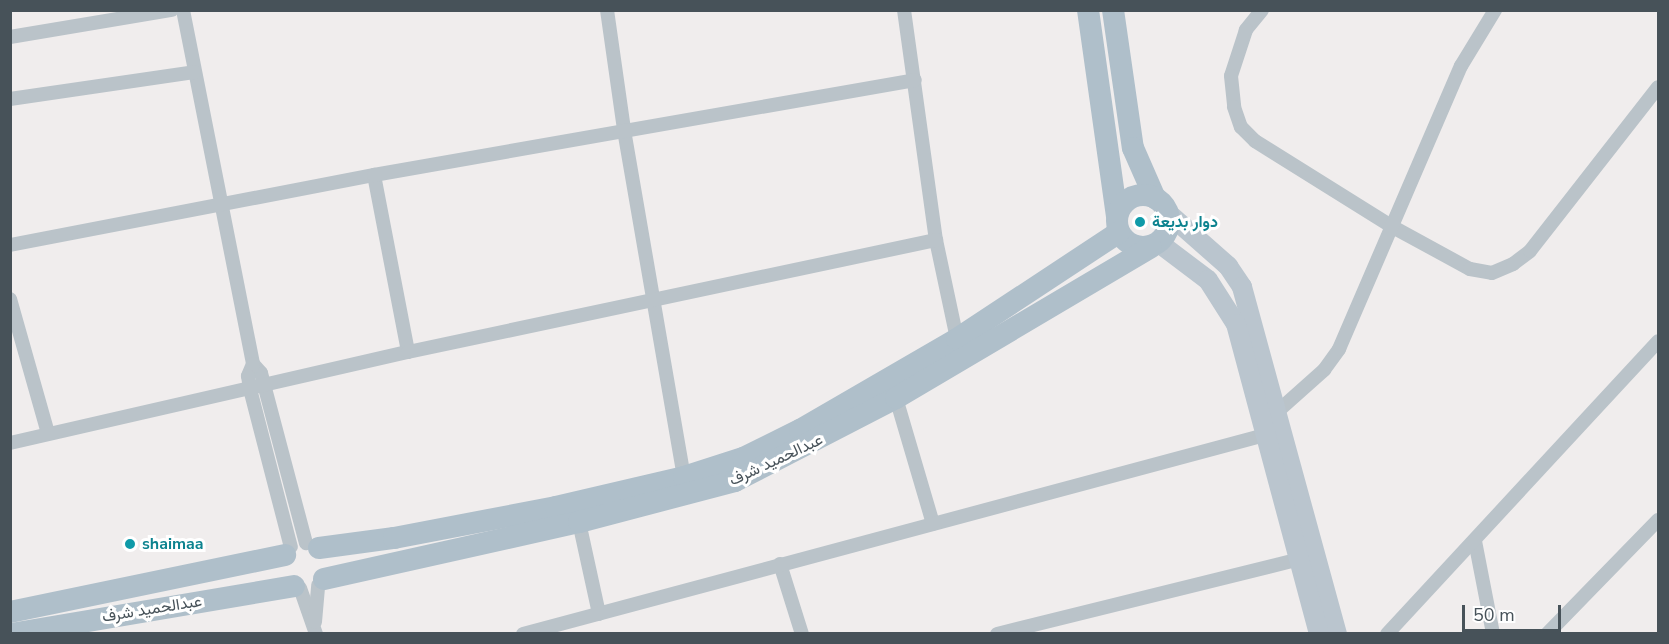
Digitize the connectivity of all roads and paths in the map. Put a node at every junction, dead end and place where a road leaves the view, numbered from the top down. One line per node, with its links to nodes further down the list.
1 (172, 10): 9 (street)
2 (183, 10): 10 (street)
3 (608, 10): 14 (street)
4 (904, 10): 11 (street)
5 (1088, 10): 18 (main road)
6 (1113, 10): 17 (main road)
7 (1262, 10): 19 (street)
8 (1495, 10): 19 (street)
9 (10, 37)
10 (194, 72): 13 (street); 16 (street)
11 (915, 80): 14 (street); 20 (street)
12 (1659, 87): 19 (street)
13 (10, 99)
14 (624, 130): 15 (street); 24 (street)
15 (374, 175): 16 (street); 27 (street)
16 (223, 205): 21 (street); 28 (street)
17 (1162, 206): 18 (main road); 22 (main road); 32 (street)
18 (1118, 224): 22 (main road); 25 (main road, عبدالحميد شرف)
19 (1391, 226): 32 (street)
20 (936, 240): 24 (street); 25 (street)
21 (10, 245)
22 (1155, 245): 31 (main road, عبدالحميد شرف); 34 (street)
23 (10, 299): 33 (street)
24 (653, 302): 27 (street); 36 (street)
25 (957, 339): 36 (main road, عبدالحميد شرف)
26 (1659, 341): 40 (street)
27 (408, 352): 29 (street)
28 (253, 364): 29 (street); 30 (street)
29 (264, 386): 30 (street); 41 (street)
30 (250, 389): 33 (street); 41 (street)
31 (896, 398): 38 (main road, عبدالحميد شرف); 39 (street)
32 (1278, 411): 54 (street)
33 (48, 433): 35 (street)
34 (1265, 435): 39 (street); 42 (street)
35 (10, 443)
36 (684, 477): 41 (main road, عبدالحميد شرف)
37 (1659, 520): 57 (street)
38 (579, 522): 44 (main road, عبدالحميد شرف); 46 (street)
39 (933, 524): 43 (street)
40 (1475, 541): 55 (street); 56 (street)
41 (300, 548): 44 (main road); 44 (main road); 45 (main road, عبدالحميد شرف)
42 (1300, 559): 52 (street); 53 (street)
43 (780, 564): 46 (street); 51 (street)
44 (309, 585): 47 (main road, عبدالحميد شرف); 48 (street)
45 (10, 612)
46 (599, 614): 50 (street)
47 (68, 628): 49 (main road, عبدالحميد شرف)
48 (315, 630)
49 (10, 633)
50 (523, 633)
51 (802, 633)
52 (997, 633)
53 (1319, 633)
54 (1337, 633)
55 (1387, 633)
56 (1493, 633)
57 (1547, 633)

